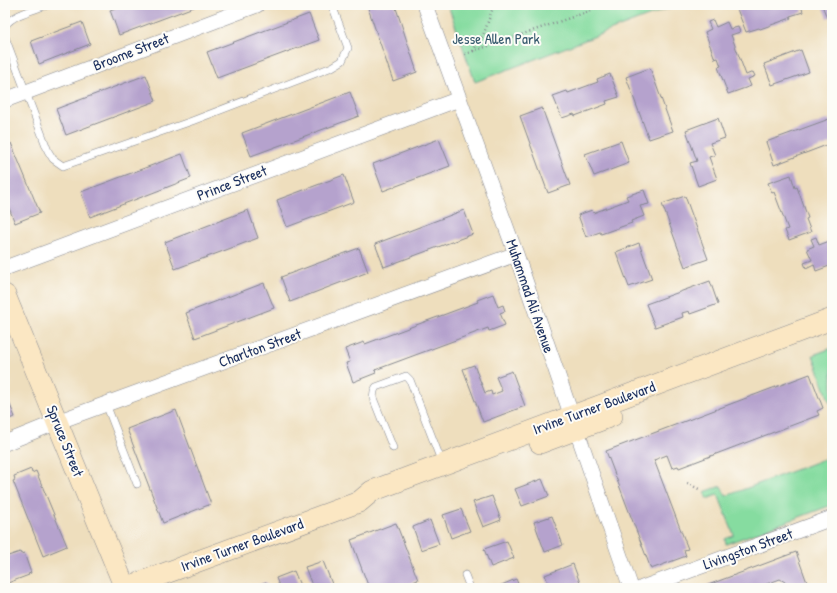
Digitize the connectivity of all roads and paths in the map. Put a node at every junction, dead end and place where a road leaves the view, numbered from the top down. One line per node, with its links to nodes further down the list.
1 (47, 5): 7 (lane)
2 (257, 5): 11 (street, Broome Street)
3 (332, 5): 11 (lane)
4 (425, 5): 12 (street, Muhammad Ali Avenue)
5 (494, 5): 9 (path)
6 (588, 5): 9 (path)
7 (5, 26)
8 (5, 37): 11 (lane)
9 (473, 51): 10 (path)
10 (465, 54)
11 (26, 92): 13 (street, Broome Street)
12 (459, 99): 14 (street, Muhammad Ali Avenue); 15 (street, Prince Street)
13 (5, 100)
14 (516, 254): 19 (street, Charlton Street); 21 (street, Muhammad Ali Avenue)
15 (5, 268)
16 (5, 295): 20 (main road, Spruce Street)
17 (832, 319): 21 (main road, Irvine Turner Boulevard)
18 (832, 334): 21 (main road, Irvine Turner Boulevard)
19 (106, 404): 20 (street, Charlton Street); 26 (lane)
20 (57, 422): 22 (street, Charlton Street); 31 (main road, Spruce Street)
21 (574, 422): 24 (main road, Irvine Turner Boulevard); 28 (main road, Irvine Turner Boulevard); 33 (street, Muhammad Ali Avenue)
22 (5, 443)
23 (393, 448): 24 (lane)
24 (442, 465): 28 (main road, Irvine Turner Boulevard)
25 (687, 483): 27 (path)
26 (137, 484)
27 (699, 489)
28 (359, 502): 31 (main road, Irvine Turner Boulevard)
29 (832, 518): 34 (street, Livingston Street)
30 (465, 575): 32 (lane)
31 (125, 588)
32 (470, 588)
33 (631, 588)
34 (642, 588)

